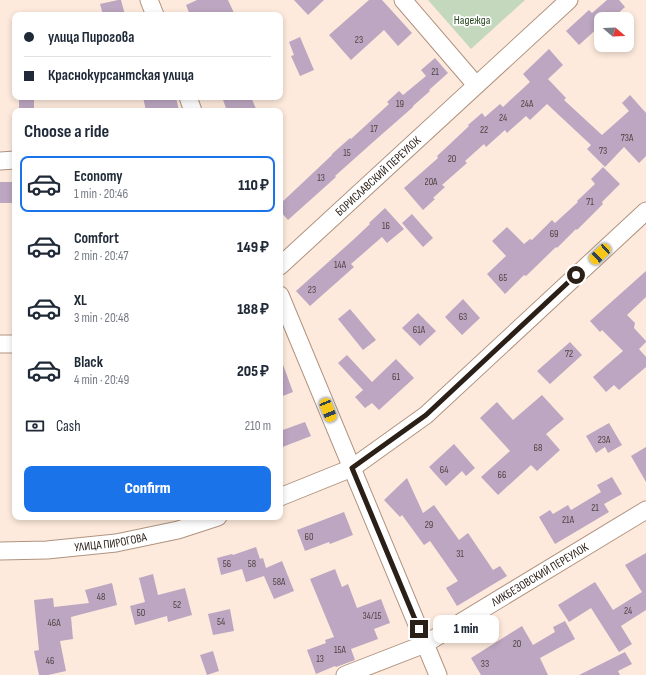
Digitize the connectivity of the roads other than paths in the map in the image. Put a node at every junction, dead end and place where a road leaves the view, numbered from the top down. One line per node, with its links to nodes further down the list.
1 (149, 0): 4 (street)
2 (403, 0): 5 (street)
3 (569, 0): 5 (street, БОРИСЛАВСКИЙ ПЕРЕУЛОК)
4 (154, 12)
5 (476, 85): 9 (street, БОРИСЛАВСКИЙ ПЕРЕУЛОК)
6 (12, 160): 7 (street)
7 (0, 161)
8 (646, 211): 13 (street)
9 (283, 263)
10 (283, 302): 13 (street)
11 (0, 344): 12 (street)
12 (12, 344)
13 (352, 468): 14 (street); 18 (street)
14 (283, 496)
15 (646, 510): 18 (street, ЛИКБЕЗОВСКИЙ ПЕРЕУЛОК)
16 (209, 520): 17 (street, УЛИЦА ПИРОГОВА)
17 (0, 551)
18 (425, 644): 19 (street, ЛИКБЕЗОВСКИЙ ПЕРЕУЛОК); 20 (street)
19 (345, 675)
20 (438, 675)

